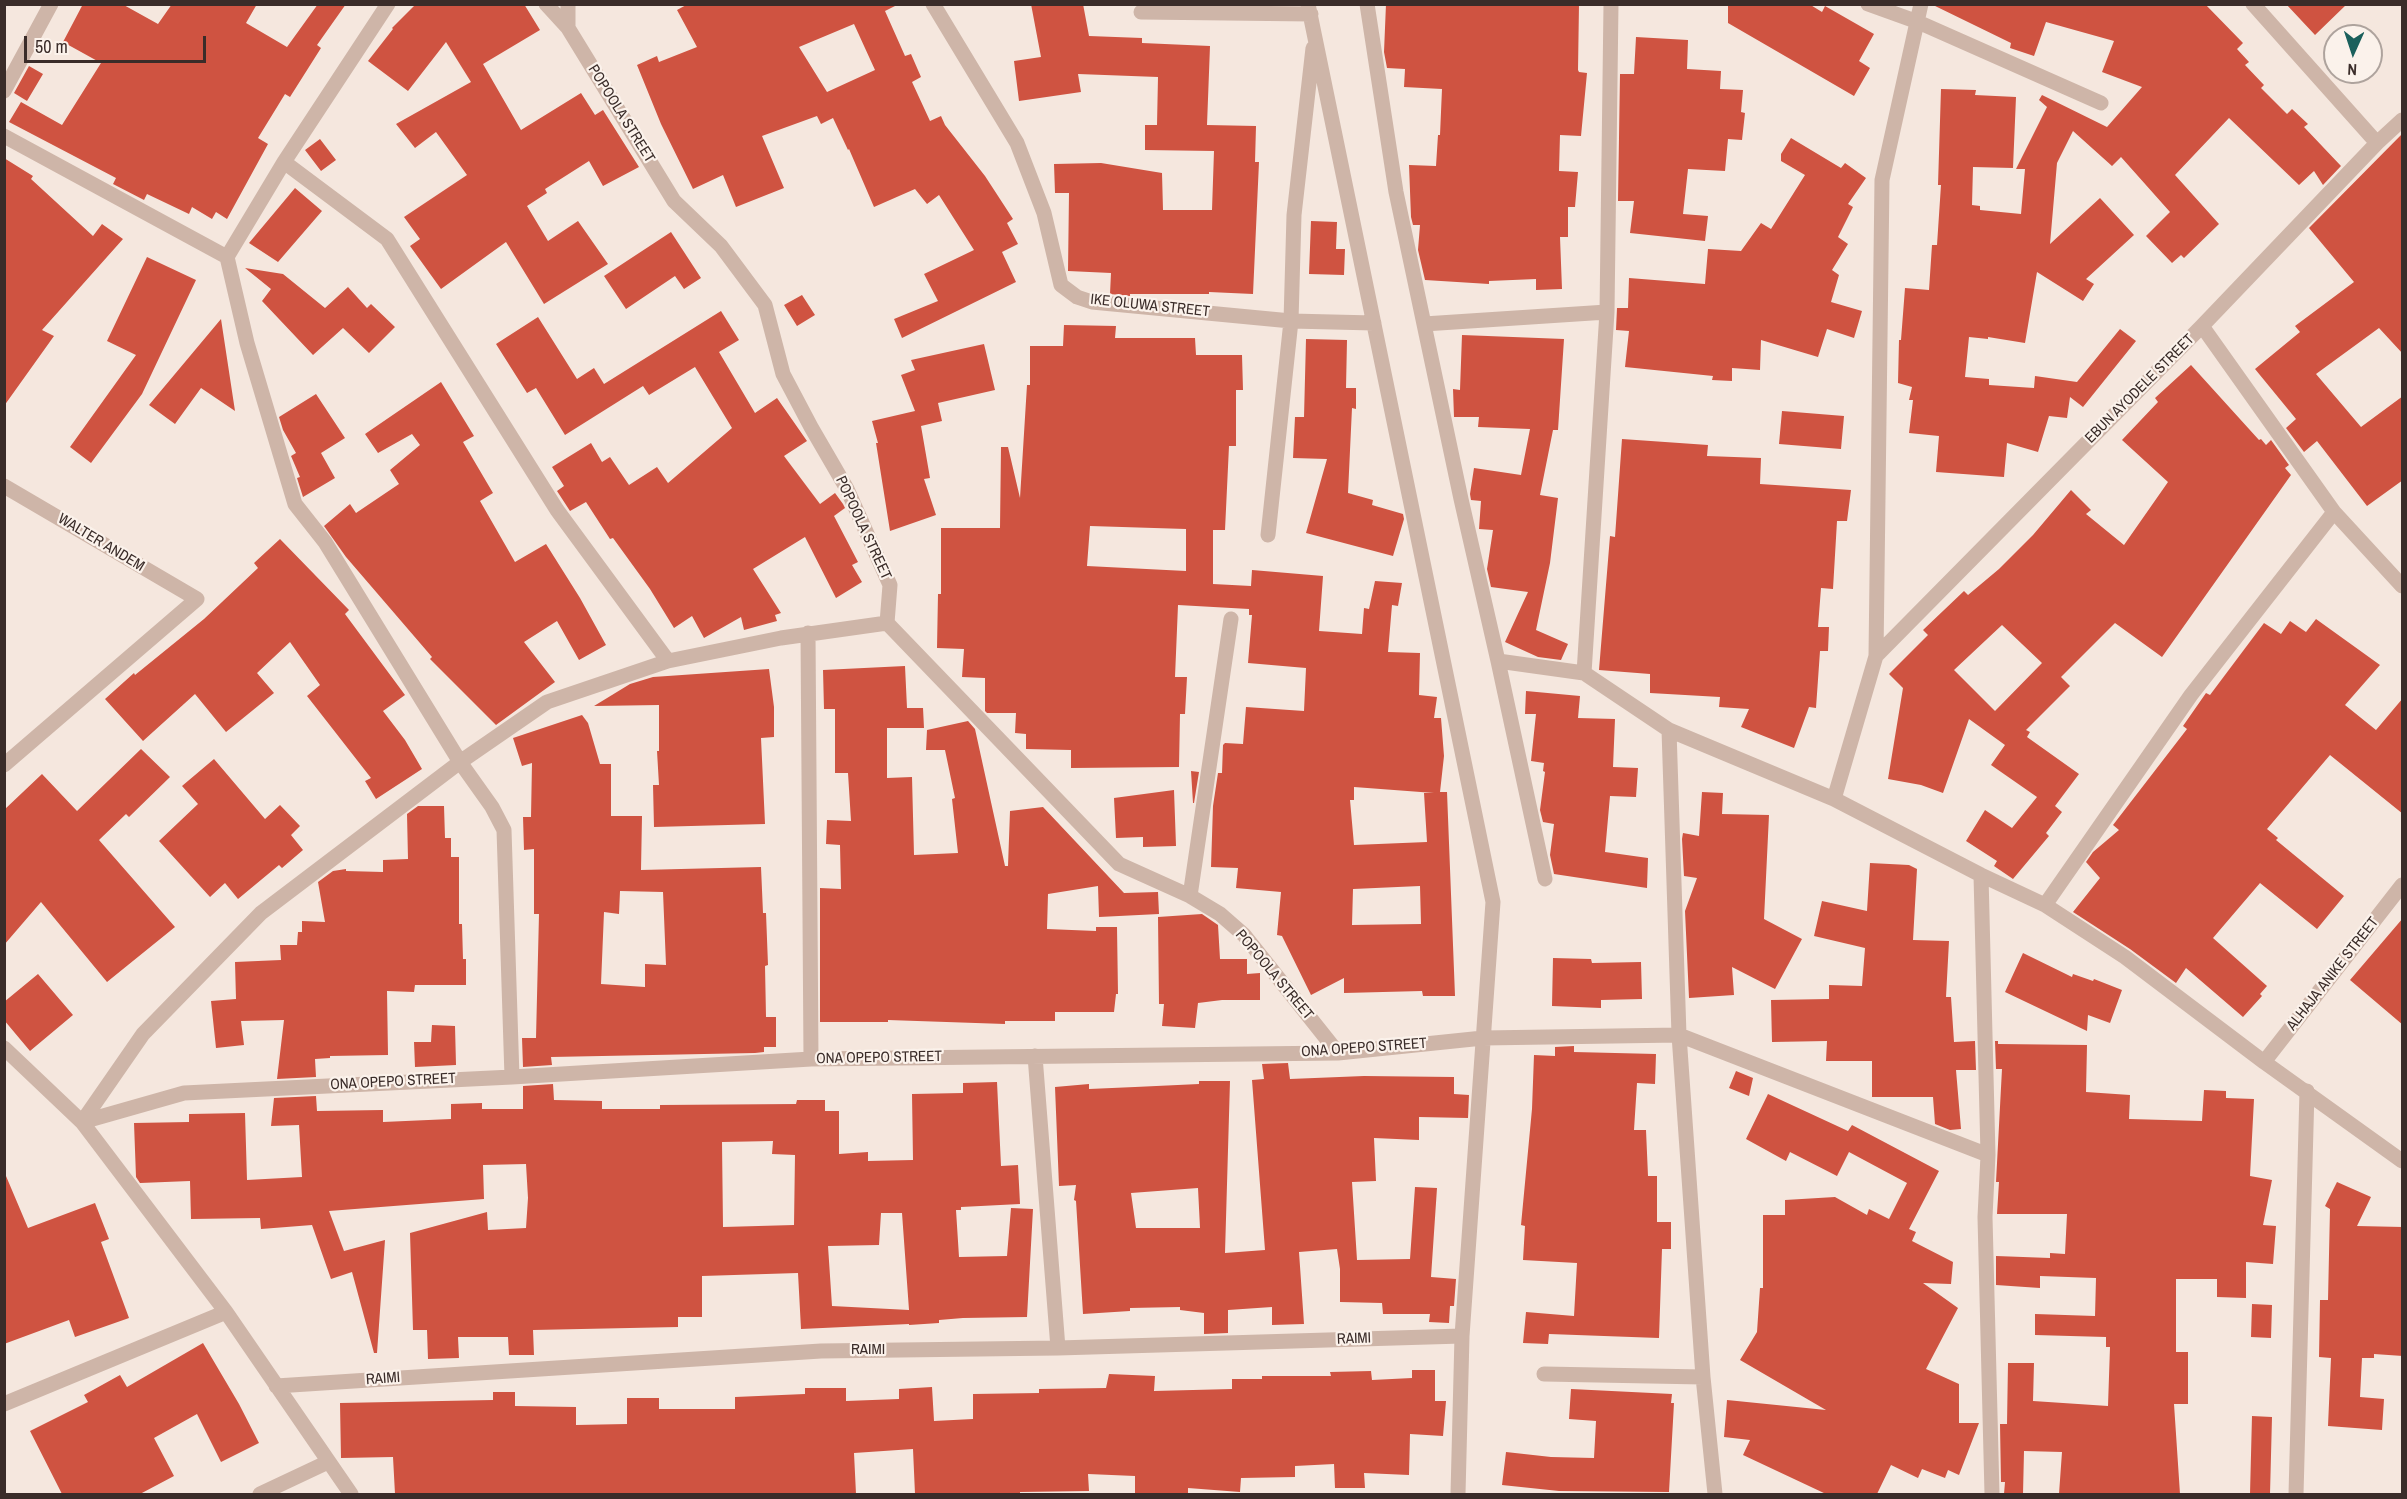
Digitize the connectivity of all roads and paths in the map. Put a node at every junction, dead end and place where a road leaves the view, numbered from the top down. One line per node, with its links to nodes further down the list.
1 (51, 4): 16 (street)
2 (388, 4): 21 (street)
3 (546, 4): 14 (street, POPOOLA STREET)
4 (568, 4): 14 (street)
5 (933, 4): 24 (street, IKE OLUWA STREET)
6 (1367, 4): 26 (street)
7 (1611, 4): 23 (street)
8 (1868, 4): 13 (street)
9 (1922, 4): 13 (street)
10 (2253, 4): 20 (street)
11 (1310, 9): 12 (street); 15 (street)
12 (1141, 12)
13 (1917, 22): 17 (street); 35 (street)
14 (568, 28): 33 (street, POPOOLA STREET)
15 (1314, 32): 24 (street); 25 (street)
16 (4, 91)
17 (2101, 103)
18 (2403, 120): 20 (street, EBUN AYODELE STREET)
19 (4, 136): 22 (street)
20 (2377, 143): 27 (street, EBUN AYODELE STREET)
21 (284, 162): 22 (street); 36 (street)
22 (226, 257): 40 (street)
23 (1606, 312): 26 (street); 38 (street)
24 (1291, 321): 25 (street, IKE OLUWA STREET); 30 (street)
25 (1374, 322): 49 (street)
26 (1424, 324): 37 (street)
27 (2202, 327): 29 (street); 35 (street, EBUN AYODELE STREET)
28 (4, 486): 41 (street, WALTER ANDEM)
29 (2334, 512): 31 (street); 47 (street)
30 (1268, 535)
31 (2403, 586)
32 (1231, 619): 46 (street)
33 (887, 623): 34 (street); 46 (street, POPOOLA STREET)
34 (808, 633): 36 (street); 53 (street)
35 (1876, 656): 42 (street)
36 (668, 661): 40 (street)
37 (1498, 661): 38 (street); 44 (street)
38 (1584, 673): 39 (street)
39 (1669, 730): 42 (street); 48 (street)
40 (460, 762): 55 (street); 57 (street)
41 (4, 765)
42 (1834, 799): 43 (street)
43 (1982, 875): 47 (street); 58 (street)
44 (1545, 879)
45 (2403, 885): 54 (street, ALHAJA ANIKE STREET)
46 (1190, 896): 51 (street, POPOOLA STREET)
47 (2045, 905): 54 (street)
48 (1679, 1035): 49 (street, ONA OPEPO STREET); 58 (street); 64 (street)
49 (1487, 1038): 51 (street, ONA OPEPO STREET); 61 (street)
50 (6, 1050): 57 (street)
51 (1338, 1053): 52 (street, ONA OPEPO STREET)
52 (1035, 1056): 53 (street, ONA OPEPO STREET); 62 (street)
53 (811, 1059): 55 (street, ONA OPEPO STREET)
54 (2264, 1062): 56 (street)
55 (512, 1077): 57 (street, ONA OPEPO STREET)
56 (2307, 1091): 59 (street); 73 (street)
57 (82, 1122): 60 (street)
58 (1988, 1155): 72 (street)
59 (2403, 1161)
60 (226, 1312): 65 (street); 66 (street)
61 (1462, 1336): 62 (street, RAIMI); 70 (street)
62 (1058, 1348): 65 (street, RAIMI)
63 (1544, 1374): 64 (street)
64 (1703, 1377): 71 (street)
65 (276, 1386): 67 (street)
66 (4, 1404)
67 (328, 1462): 68 (street); 69 (street)
68 (260, 1494)
69 (351, 1494)
70 (1458, 1494)
71 (1715, 1494)
72 (1992, 1494)
73 (2296, 1494)

